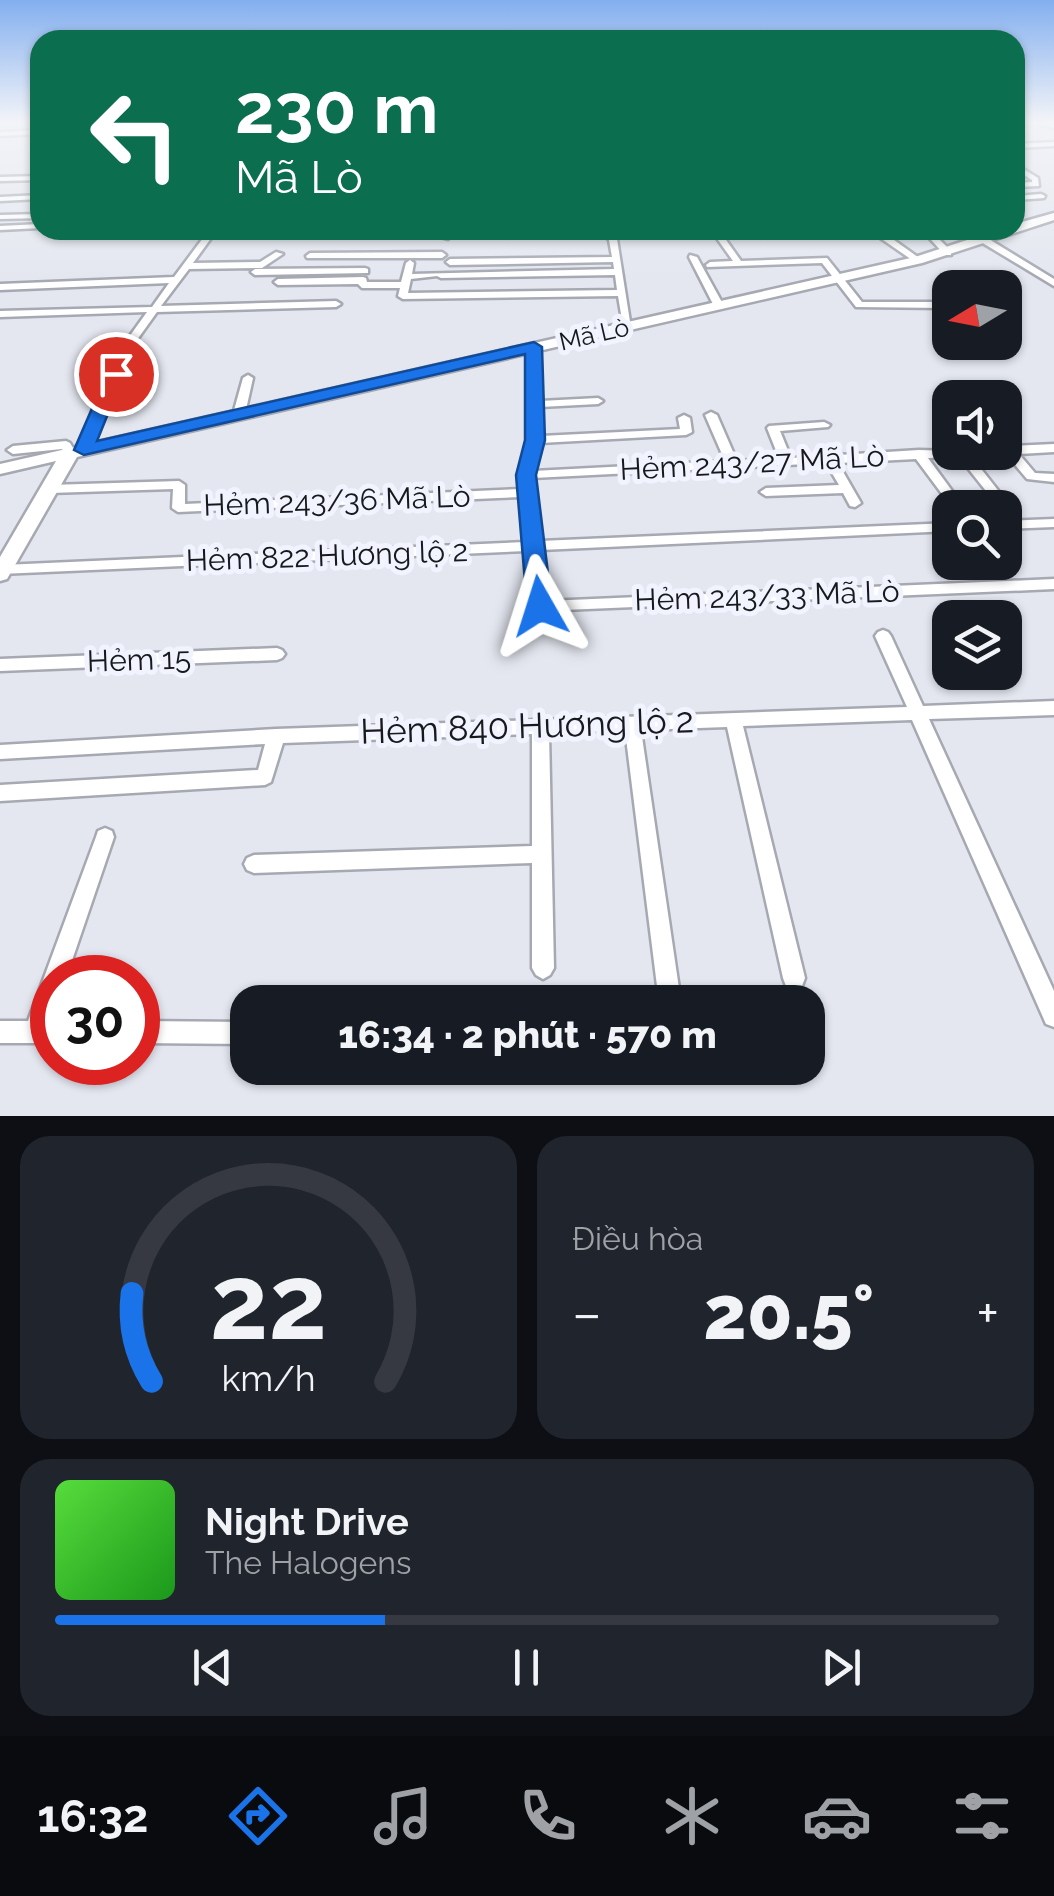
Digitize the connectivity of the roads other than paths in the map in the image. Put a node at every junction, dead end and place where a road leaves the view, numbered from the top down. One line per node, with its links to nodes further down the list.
1 (30, 178): 2 (street)
2 (0, 180)
3 (1041, 196): 4 (street)
4 (1025, 197)
5 (30, 198): 6 (street)
6 (0, 199)
7 (30, 216): 9 (street)
8 (1054, 216): 10 (main road, Mã Lò)
9 (0, 217)
10 (1025, 225)
11 (30, 226): 12 (street)
12 (0, 228)
13 (206, 240): 28 (street)
14 (613, 240): 23 (street)
15 (722, 240): 26 (street)
16 (889, 240): 24 (street)
17 (936, 240): 19 (street)
18 (984, 240): 19 (main road, Mã Lò); 36 (street)
19 (948, 253): 24 (main road, Mã Lò)
20 (279, 254): 28 (street)
21 (310, 256): 23 (street)
22 (693, 258): 40 (street)
23 (616, 259): 31 (street)
24 (918, 260): 32 (main road, Mã Lò)
25 (410, 263): 34 (street)
26 (738, 263): 27 (street); 32 (street)
27 (710, 265)
28 (188, 266): 33 (street)
29 (256, 272): 30 (street)
30 (365, 272): 34 (street); 35 (street)
31 (618, 272): 34 (street); 38 (street)
32 (840, 279): 40 (main road, Mã Lò); 41 (street)
33 (178, 280): 37 (street); 42 (street)
34 (406, 281): 38 (street)
35 (278, 282)
36 (1054, 283)
37 (0, 287)
38 (621, 293): 44 (street)
39 (336, 304): 42 (street)
40 (719, 306): 44 (main road, Mã Lò)
41 (932, 306)
42 (156, 308): 43 (street); 57 (street)
43 (0, 314)
44 (628, 326): 45 (main road, Mã Lò)
45 (534, 347): 48 (street); 49 (main road, Mã Lò)
46 (248, 378): 49 (street)
47 (598, 401): 48 (street)
48 (536, 404): 53 (street)
49 (239, 414): 57 (main road, Mã Lò)
50 (711, 415): 62 (street)
51 (684, 418): 53 (street)
52 (824, 425): 61 (street)
53 (535, 440): 66 (street)
54 (1054, 448): 55 (street)
55 (1022, 449)
56 (13, 450): 57 (street)
57 (77, 451): 64 (main road, Mã Lò); 69 (main road)
58 (919, 454): 59 (street, Hẻm 243/27 Mã Lò); 60 (street, Hẻm 243/27 Mã Lò); 70 (street)
59 (932, 454)
60 (830, 458): 61 (street, Hẻm 243/27 Mã Lò); 68 (street)
61 (786, 460): 62 (street, Hẻm 243/27 Mã Lò)
62 (732, 463): 66 (street, Hẻm 243/27 Mã Lò)
63 (1022, 466): 67 (street)
64 (0, 469)
65 (976, 470): 71 (street)
66 (526, 475): 73 (street)
67 (1054, 478)
68 (847, 489): 72 (street); 74 (street)
69 (50, 490): 73 (street, Hẻm 243/36 Mã Lò); 79 (main road)
70 (945, 490)
71 (992, 490)
72 (766, 492)
73 (527, 493): 78 (street)
74 (855, 503)
75 (1054, 523): 76 (street)
76 (1022, 524)
77 (932, 529): 78 (street, Hẻm 822 Hương lộ 2)
78 (534, 547): 79 (street, Hẻm 822 Hương lộ 2); 80 (street, Hẻm 243/33 Mã Lò)
79 (2, 572)
80 (1054, 584)
81 (884, 636): 85 (street)
82 (277, 654): 83 (street, Hẻm 15)
83 (0, 666)
84 (1054, 708): 85 (street, Hẻm 840 Hương lộ 2)
85 (920, 715): 86 (street, Hẻm 840 Hương lộ 2); 99 (street)
86 (734, 718): 87 (street, Hẻm 840 Hương lộ 2); 97 (street)
87 (632, 722): 88 (street, Hẻm 840 Hương lộ 2); 98 (street)
88 (540, 727): 89 (street, Hẻm 840 Hương lộ 2); 93 (street)
89 (276, 736): 90 (street, Hẻm 840 Hương lộ 2); 91 (street)
90 (0, 752)
91 (0, 793)
92 (105, 836): 95 (street)
93 (542, 854): 94 (street); 96 (street)
94 (254, 864)
95 (63, 955)
96 (543, 968)
97 (794, 978)
98 (668, 985)
99 (1054, 1016)
100 (0, 1032): 101 (street)
101 (30, 1032)
102 (160, 1032): 103 (street)
103 (230, 1033)

